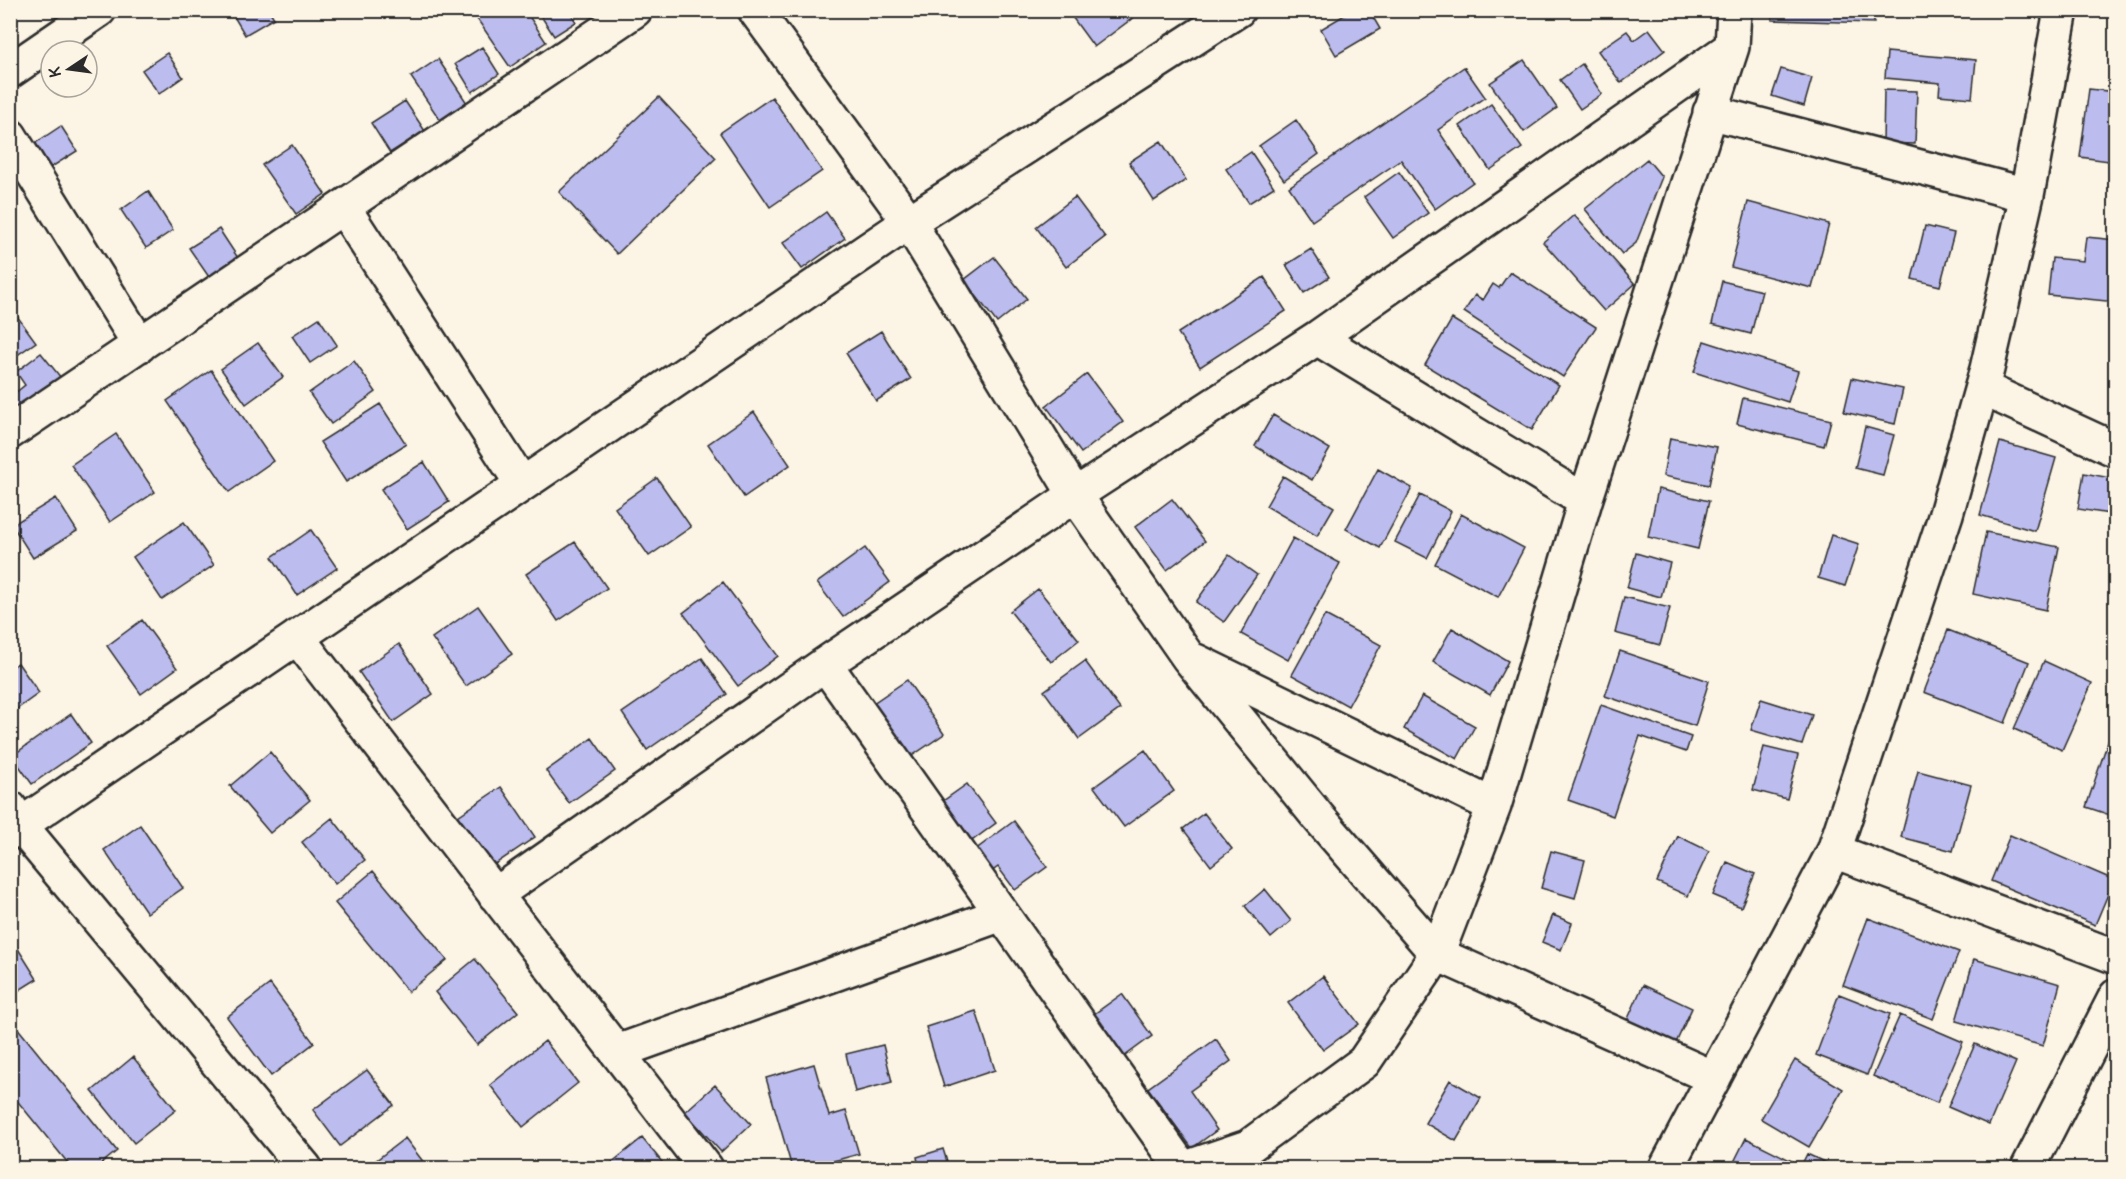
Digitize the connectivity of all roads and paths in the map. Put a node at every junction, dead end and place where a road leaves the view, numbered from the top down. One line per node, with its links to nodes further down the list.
1 (99, 10): 8 (street)
2 (635, 10): 12 (street)
3 (755, 10): 13 (street)
4 (1734, 10): 7 (street)
5 (2061, 10): 11 (street)
6 (1218, 16): 13 (street)
7 (1732, 47): 9 (street); 14 (street)
8 (10, 71)
9 (1710, 112): 11 (street); 21 (street)
10 (10, 136): 15 (street)
11 (2027, 195): 16 (street)
12 (343, 207): 15 (street); 19 (street)
13 (909, 222): 19 (street); 20 (street)
14 (1317, 338): 20 (street); 21 (street)
15 (140, 345): 17 (street)
16 (1982, 388): 18 (street); 27 (street)
17 (10, 432)
18 (2115, 450)
19 (522, 484): 22 (street)
20 (1075, 495): 23 (street); 24 (street)
21 (1585, 501): 25 (street)
22 (297, 638): 26 (street); 28 (street)
23 (1188, 657): 25 (street); 30 (street)
24 (825, 664): 28 (street); 29 (street)
25 (1494, 806): 30 (street)
26 (14, 822): 35 (street)
27 (1834, 851): 31 (street); 34 (street)
28 (495, 895): 33 (street)
29 (1002, 914): 33 (street); 37 (street)
30 (1437, 954): 34 (street); 37 (street)
31 (2115, 957)
32 (2115, 996): 39 (street)
33 (617, 1052): 36 (street)
34 (1714, 1078): 38 (street)
35 (305, 1168)
36 (706, 1168)
37 (1184, 1168)
38 (1666, 1168)
39 (2028, 1168)

